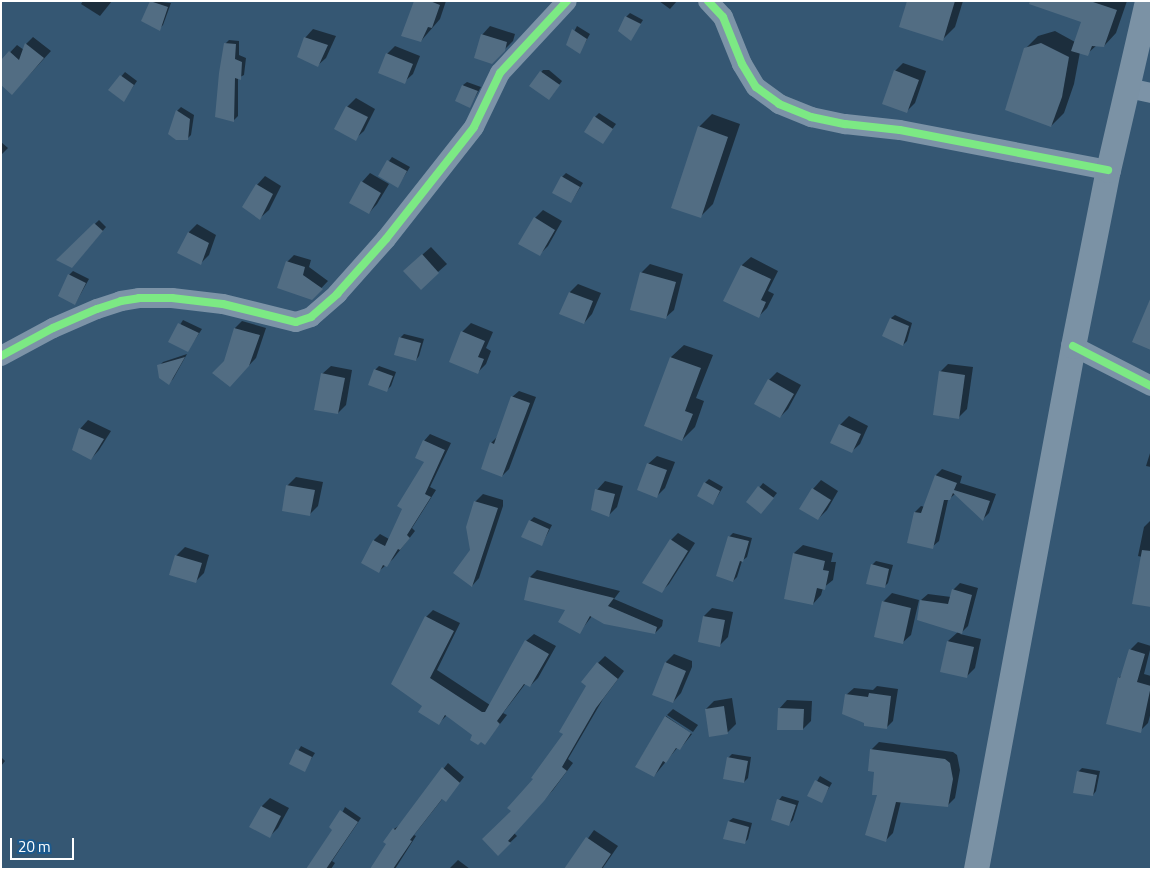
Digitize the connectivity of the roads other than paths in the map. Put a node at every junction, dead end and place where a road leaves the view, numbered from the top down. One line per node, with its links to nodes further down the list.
1 (567, 1): 7 (street)
2 (708, 1): 5 (street)
3 (1147, 1): 4 (main road)
4 (1139, 90): 5 (main road)
5 (1108, 170): 6 (main road)
6 (1073, 346): 8 (street); 9 (main road)
7 (1, 356)
8 (1151, 386)
9 (976, 869)

